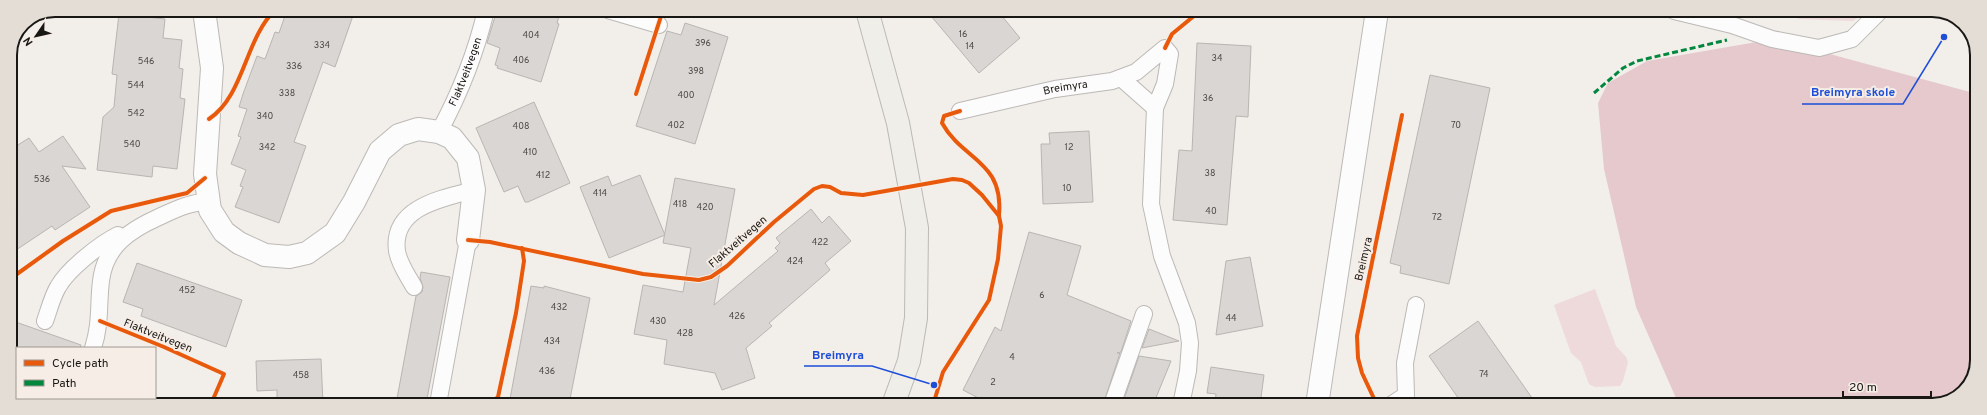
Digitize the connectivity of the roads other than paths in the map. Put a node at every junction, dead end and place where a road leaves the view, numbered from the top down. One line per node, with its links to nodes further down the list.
1 (205, 17): 14 (street)
2 (484, 17): 12 (lane, Flaktveitvegen)
3 (632, 17): 8 (lane)
4 (869, 17): 23 (main road)
5 (1376, 17): 26 (street)
6 (1699, 17): 7 (lane)
7 (1874, 17)
8 (659, 25)
9 (1121, 78): 10 (lane); 10 (lane, Breimyra); 11 (lane, Breimyra)
10 (1155, 108): 25 (lane, Breimyra)
11 (960, 111)
12 (439, 132): 13 (street); 14 (street)
13 (474, 190): 16 (street); 17 (lane)
14 (209, 202): 15 (lane)
15 (136, 227): 20 (lane); 21 (lane)
16 (468, 240): 22 (lane)
17 (414, 287)
18 (1416, 305): 27 (lane)
19 (1144, 314): 24 (lane)
20 (45, 321)
21 (93, 347)
22 (439, 398)
23 (895, 398)
24 (1114, 398)
25 (1182, 398)
26 (1318, 398)
27 (1402, 398)

